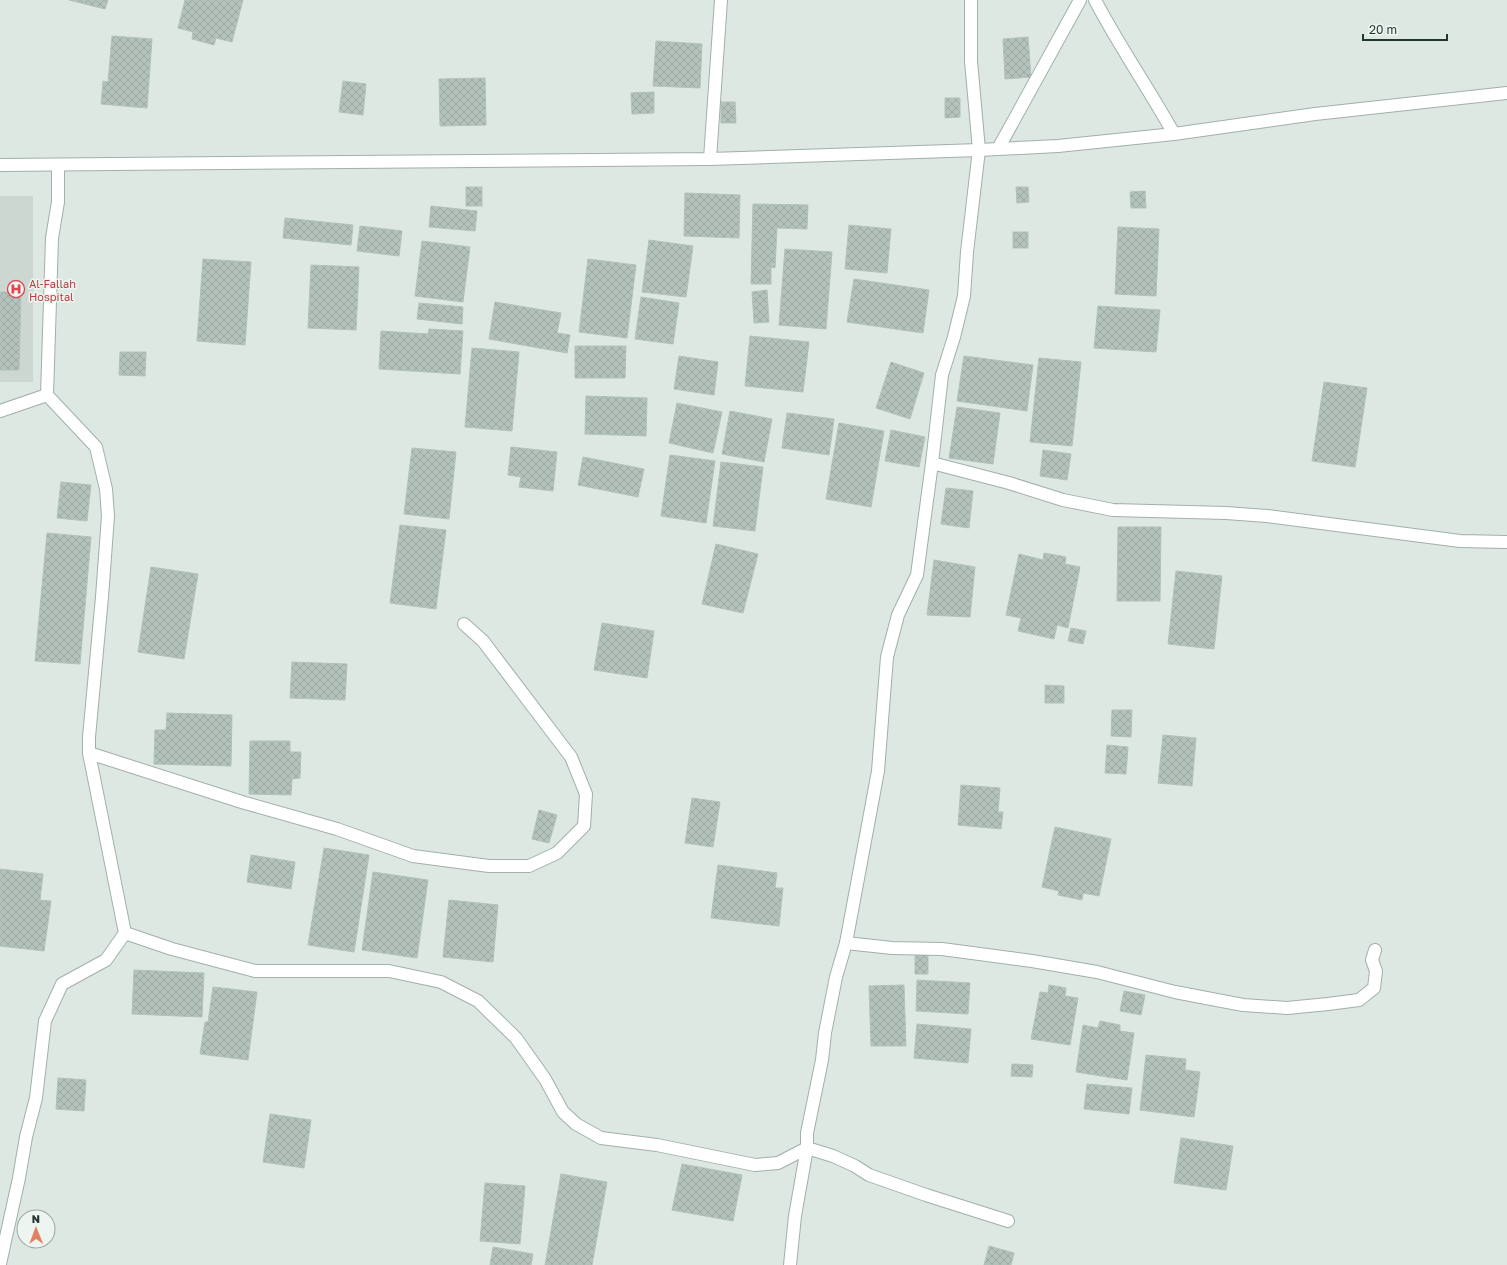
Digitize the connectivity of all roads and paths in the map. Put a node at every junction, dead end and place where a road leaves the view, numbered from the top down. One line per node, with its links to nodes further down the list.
1 (721, 0): 9 (street)
2 (971, 0): 8 (street)
3 (1080, 0): 7 (street)
4 (1095, 0): 6 (street)
5 (1507, 93): 6 (street)
6 (1174, 134): 7 (street)
7 (998, 149): 8 (street)
8 (978, 150): 9 (street); 14 (street)
9 (710, 159): 11 (street)
10 (0, 165): 11 (street)
11 (58, 166): 12 (street)
12 (46, 395): 13 (street); 17 (street)
13 (0, 411)
14 (932, 463): 15 (street); 19 (street)
15 (1507, 542)
16 (464, 624): 17 (street)
17 (89, 753): 18 (street)
18 (125, 934): 21 (street); 23 (street)
19 (846, 943): 20 (street); 21 (street)
20 (1375, 950)
21 (807, 1148): 22 (street); 24 (street)
22 (1008, 1221)
23 (0, 1264)
24 (790, 1265)

